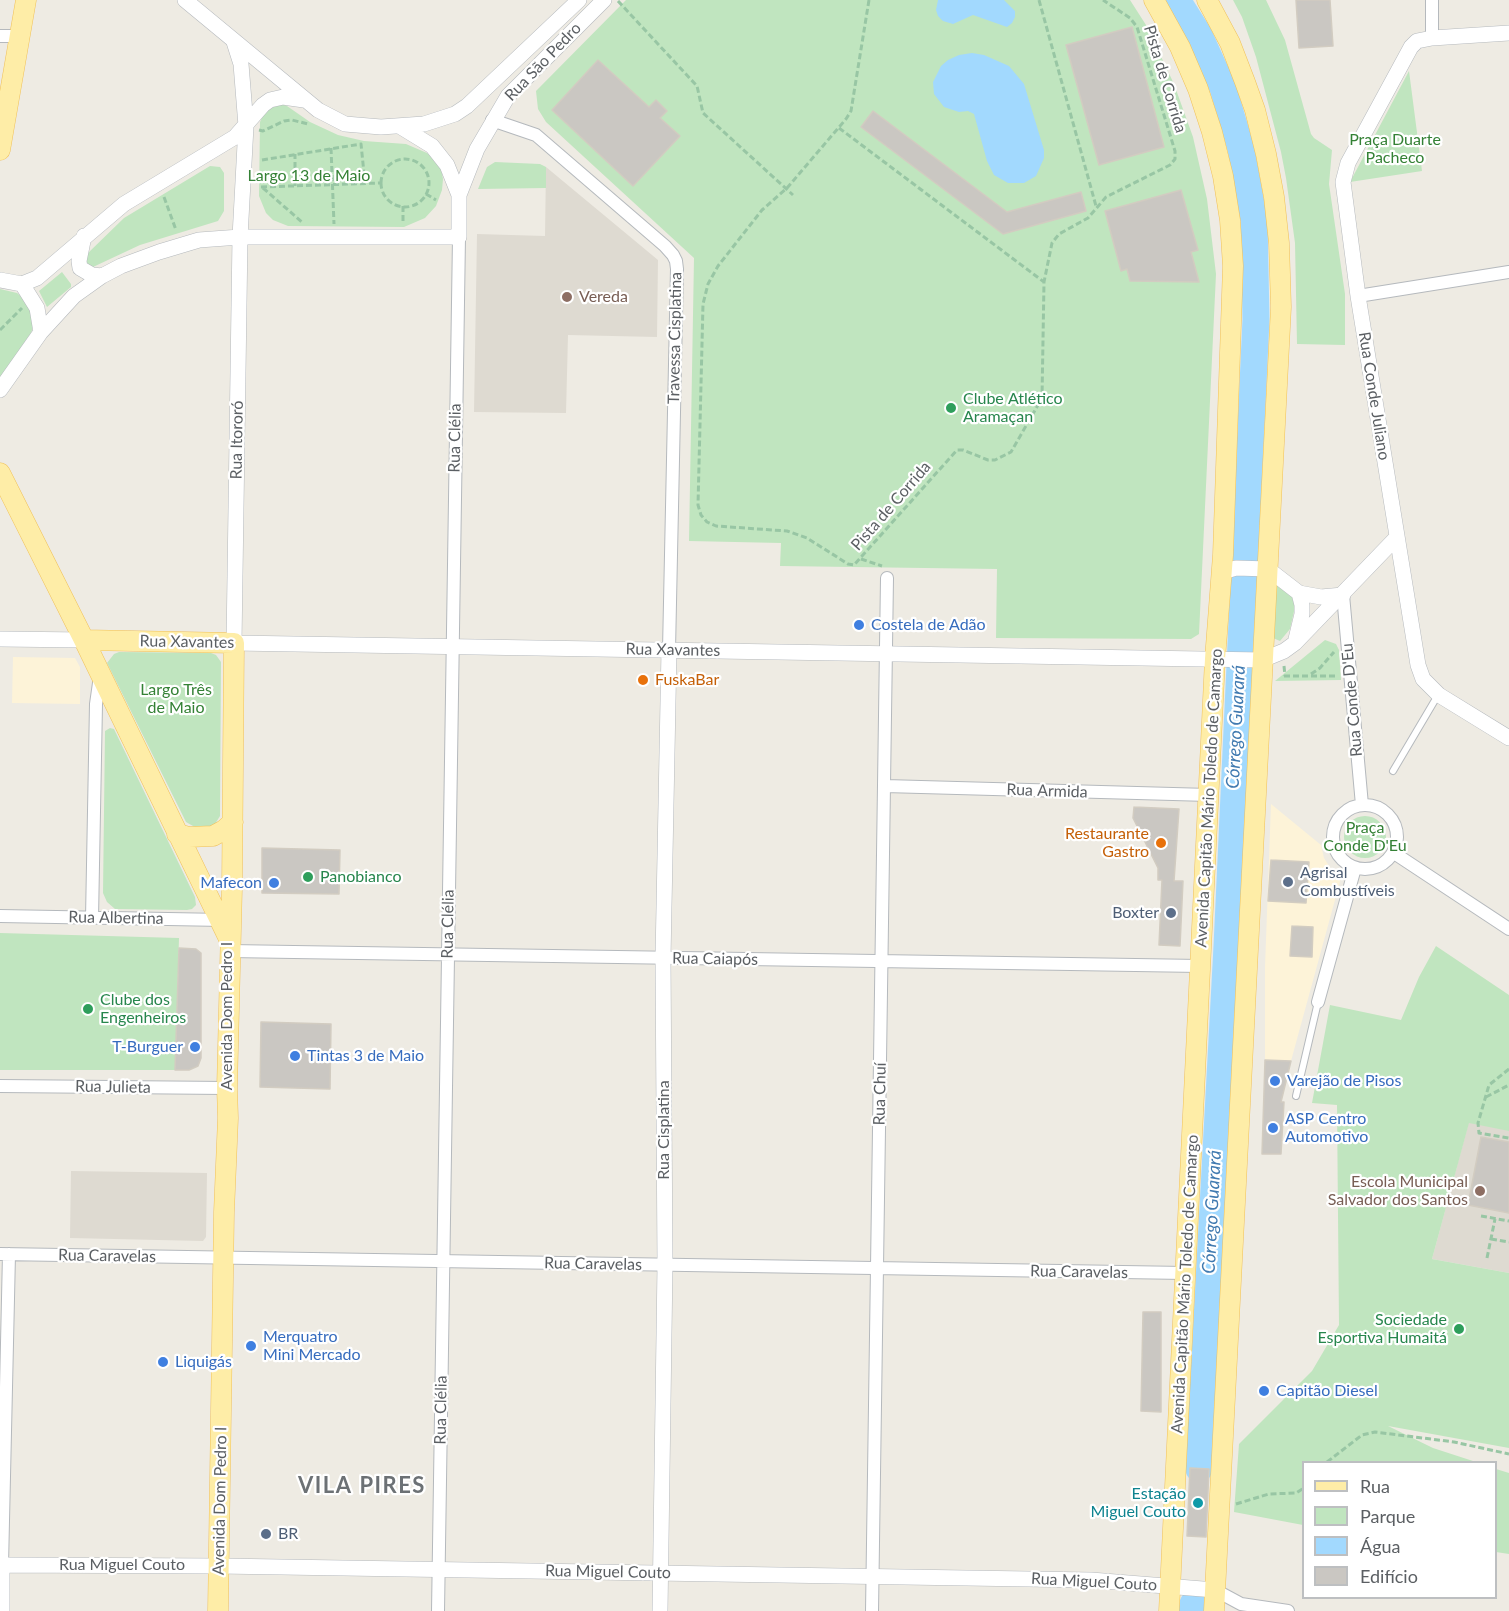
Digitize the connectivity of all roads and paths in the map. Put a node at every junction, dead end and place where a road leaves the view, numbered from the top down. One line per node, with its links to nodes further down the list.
1 (26, 0): 14 (main road)
2 (185, 0): 16 (street)
3 (604, 0): 12 (street, Rua São Pedro)
4 (616, 0): 31 (path)
5 (869, 0): 22 (path, Pista de Corrida)
6 (1038, 0): 38 (path)
7 (1104, 0): 38 (path, Pista de Corrida)
8 (1154, 0): 58 (main road, Avenida Capitão Mário Toledo de Camargo)
9 (1207, 0): 57 (main road)
10 (1432, 0): 15 (street)
11 (572, 2): 12 (street); 21 (street, Rua São Pedro)
12 (586, 18): 18 (street, Rua São Pedro)
13 (1509, 33): 15 (street)
14 (10, 36): 24 (main road)
15 (1432, 38): 51 (street, Rua Conde Juliano)
16 (234, 42): 17 (street); 20 (street)
17 (305, 100): 20 (street); 21 (street)
18 (492, 120): 33 (street, Rua São Pedro); 68 (street, Travessa Cisplatina)
19 (308, 124): 20 (path)
20 (246, 126): 43 (street); 44 (street)
21 (401, 127): 33 (street)
22 (839, 128): 31 (path, Pista de Corrida); 49 (path)
23 (332, 148): 25 (path); 27 (path); 29 (path)
24 (0, 150)
25 (295, 154): 26 (path); 30 (path)
26 (262, 160)
27 (365, 183): 28 (path); 29 (path)
28 (380, 183): 32 (path); 37 (path)
29 (332, 184): 30 (path); 40 (path)
30 (294, 186): 39 (path)
31 (787, 188): 34 (path); 56 (path, Pista de Corrida)
32 (426, 194): 36 (path); 37 (path)
33 (459, 195): 45 (street)
34 (793, 195)
35 (164, 197): 42 (path)
36 (436, 200)
37 (403, 206): 41 (path)
38 (1096, 208): 49 (path, Pista de Corrida)
39 (304, 224)
40 (334, 224)
41 (404, 225)
42 (176, 230)
43 (84, 236): 47 (street); 50 (street)
44 (240, 237): 45 (street); 47 (street); 66 (street, Rua Itororó)
45 (459, 237): 67 (street, Rua Clélia)
46 (1509, 272): 51 (street)
47 (102, 276): 52 (street)
48 (0, 280): 50 (street)
49 (1044, 282): 56 (path, Pista de Corrida)
50 (22, 284): 52 (street)
51 (1358, 296): 55 (street, Rua Conde Juliano)
52 (41, 332): 53 (street)
53 (0, 390)
54 (0, 473): 63 (main road, Avenida Dom Pedro I)
55 (1397, 537): 61 (street); 75 (street, Rua Conde Juliano)
56 (861, 559): 59 (path)
57 (1263, 569): 58 (street); 60 (street); 71 (main road)
58 (1229, 572): 70 (main road, Avenida Capitão Mário Toledo de Camargo)
59 (887, 578): 69 (street, Rua Chuí)
60 (1299, 593): 61 (street); 65 (street)
61 (1343, 595): 64 (street, Rua Conde D'Eu); 65 (street)
62 (0, 639): 63 (street)
63 (84, 640): 66 (main road, Rua Xavantes); 72 (main road, Avenida Dom Pedro I)
64 (1347, 641): 73 (path); 74 (street, Rua Conde D'Eu)
65 (1295, 642): 71 (street)
66 (234, 643): 67 (street, Rua Xavantes); 81 (main road)
67 (452, 646): 68 (street, Rua Xavantes); 89 (street, Rua Clélia)
68 (669, 650): 69 (street, Rua Xavantes); 90 (street, Rua Cisplatina)
69 (887, 654): 70 (street, Rua Xavantes); 78 (street, Rua Chuí)
70 (1224, 659): 71 (street, Rua Xavantes); 79 (main road, Avenida Capitão Mário Toledo de Camargo)
71 (1258, 665): 73 (path); 116 (main road)
72 (100, 675): 82 (main road, Avenida Dom Pedro I); 86 (street)
73 (1310, 675): 74 (path)
74 (1350, 677): 80 (street, Rua Conde D'Eu)
75 (1439, 695): 76 (street, Rua Conde Juliano); 77 (lane)
76 (1509, 738)
77 (1393, 771)
78 (885, 786): 79 (street, Rua Armida); 91 (street, Rua Chuí)
79 (1209, 795): 92 (main road, Avenida Capitão Mário Toledo de Camargo)
80 (1362, 805): 83 (street); 84 (street)
81 (232, 822): 82 (main road); 88 (main road)
82 (177, 834): 88 (main road, Avenida Dom Pedro I)
83 (1394, 853): 84 (street); 87 (street)
84 (1355, 868): 93 (street)
85 (0, 916): 86 (street, Rua Albertina)
86 (92, 918): 88 (street, Rua Albertina)
87 (1509, 929)
88 (227, 932): 89 (street, Rua Caiapós); 97 (main road, Avenida Dom Pedro I)
89 (448, 954): 90 (street, Rua Caiapós); 109 (street, Rua Clélia)
90 (663, 958): 91 (street, Rua Caiapós); 110 (street, Rua Cisplatina)
91 (882, 961): 92 (street, Rua Caiapós); 111 (street, Rua Chuí)
92 (1200, 966): 112 (main road, Avenida Capitão Mário Toledo de Camargo)
93 (1318, 1002): 98 (lane)
94 (1509, 1069): 99 (path)
95 (1509, 1085): 99 (path)
96 (0, 1086): 97 (street, Rua Julieta)
97 (227, 1088): 108 (main road, Avenida Dom Pedro I)
98 (1296, 1096)
99 (1486, 1096): 100 (path)
100 (1509, 1138)
101 (1481, 1216): 102 (path)
102 (1495, 1219): 103 (path); 104 (path)
103 (1509, 1221)
104 (1491, 1239): 105 (path); 107 (path)
105 (1509, 1242)
106 (5, 1254): 108 (street, Rua Caravelas); 117 (street)
107 (1487, 1257)
108 (224, 1258): 109 (street, Rua Caravelas); 118 (main road, Avenida Dom Pedro I)
109 (443, 1261): 110 (street, Rua Caravelas); 119 (street, Rua Clélia)
110 (665, 1265): 111 (street, Rua Caravelas); 120 (street, Rua Cisplatina)
111 (877, 1268): 112 (street, Rua Caravelas); 121 (street, Rua Chuí)
112 (1185, 1273): 122 (main road, Avenida Capitão Mário Toledo de Camargo)
113 (1509, 1454): 114 (path)
114 (1328, 1461)
115 (1302, 1489): 116 (path)
116 (1220, 1506): 123 (main road)
117 (1, 1565): 118 (street, Rua Miguel Couto); 124 (street)
118 (219, 1566): 119 (street, Rua Miguel Couto); 125 (main road, Avenida Dom Pedro I)
119 (438, 1569): 120 (street, Rua Miguel Couto); 126 (street, Rua Clélia)
120 (661, 1573): 121 (street, Rua Miguel Couto); 127 (street, Rua Cisplatina)
121 (873, 1576): 122 (street, Rua Miguel Couto); 128 (street, Rua Chuí)
122 (1170, 1585): 123 (street, Rua Miguel Couto); 129 (main road, Avenida Capitão Mário Toledo de Camargo)
123 (1215, 1590): 130 (main road); 131 (street)
124 (2, 1611)
125 (218, 1611)
126 (438, 1611)
127 (660, 1611)
128 (872, 1611)
129 (1169, 1611)
130 (1214, 1611)
131 (1288, 1611)

